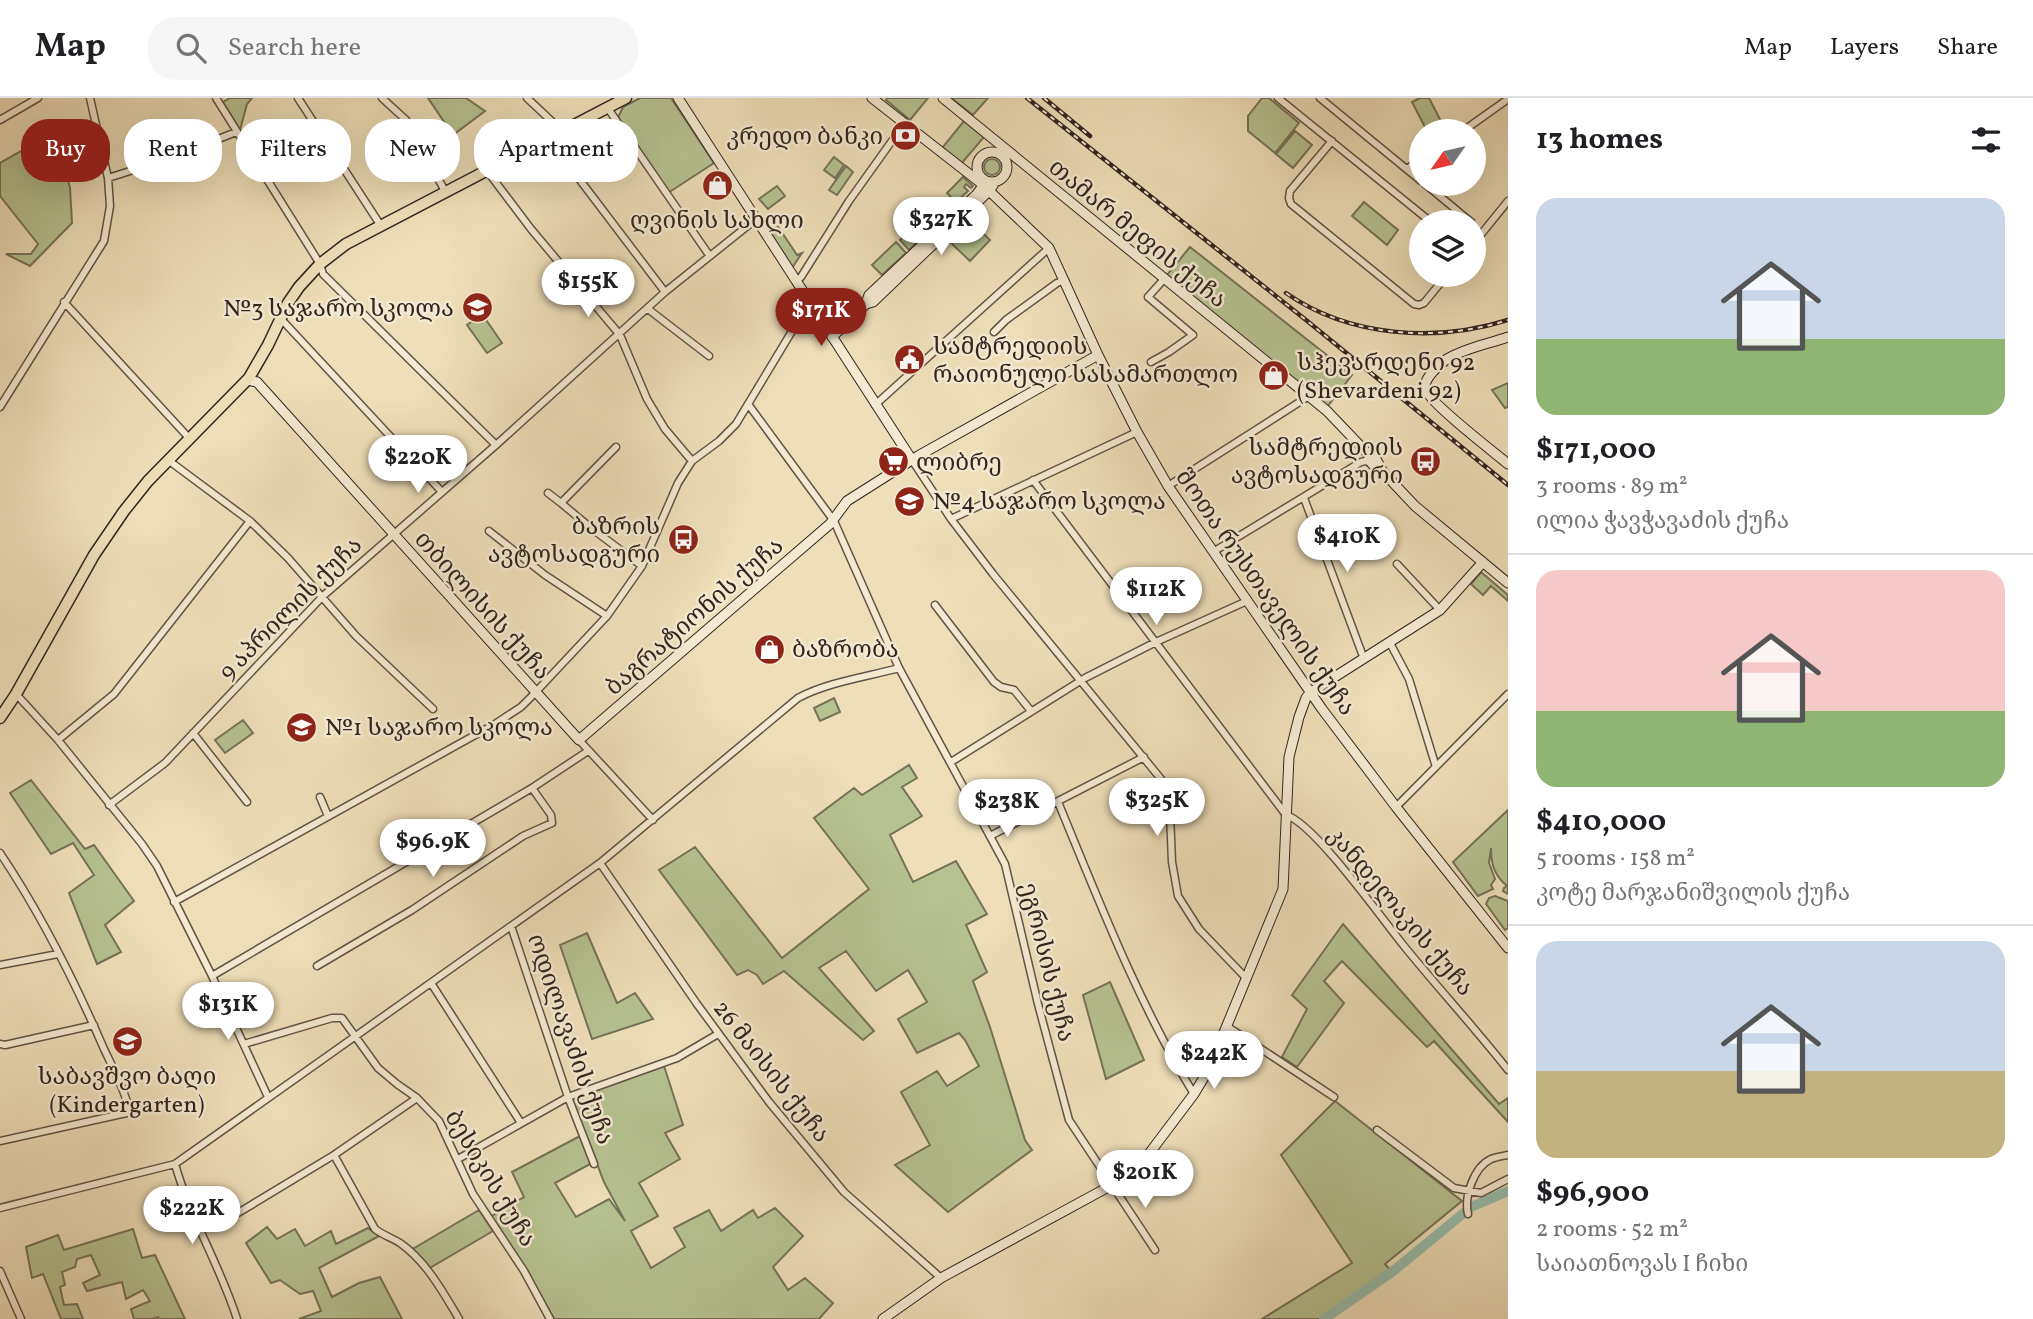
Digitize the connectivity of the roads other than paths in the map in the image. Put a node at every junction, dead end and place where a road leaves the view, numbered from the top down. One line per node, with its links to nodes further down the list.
1 (38, 98): 19 (street)
2 (90, 98): 15 (street)
3 (216, 98): 21 (street)
4 (298, 98): 40 (street)
5 (383, 98): 34 (street)
6 (527, 98): 16 (street)
7 (626, 98): 14 (main road)
8 (678, 98): 39 (street)
9 (872, 98): 20 (street, შოთა რუსთაველის ქუჩა)
10 (943, 98): 23 (street, თამარ მეფის ქუჩა)
11 (1278, 98): 22 (street)
12 (1320, 98): 26 (street)
13 (1508, 99): 18 (street)
14 (606, 107): 17 (main road); 43 (street)
15 (95, 119)
16 (549, 119)
17 (583, 119)
18 (1480, 119)
19 (0, 120)
20 (904, 124): 33 (street, შოთა რუსთაველის ქუჩა); 47 (street)
21 (236, 132): 27 (street)
22 (1332, 142): 37 (street); 48 (street)
23 (1006, 150): 24 (street); 25 (street); 45 (street, თამარ მეფის ქუჩა)
24 (991, 152): 25 (street); 33 (street)
25 (1006, 163): 33 (street)
26 (1407, 169)
27 (110, 177)
28 (474, 179): 34 (main road)
29 (108, 182): 50 (street)
30 (270, 182): 44 (street)
31 (496, 182): 55 (street)
32 (581, 182): 49 (street)
33 (986, 183): 42 (street, შოთა რუსთაველის ქუჩა); 57 (street)
34 (446, 193): 40 (main road)
35 (1440, 196): 38 (street)
36 (1508, 201): 41 (street)
37 (1416, 210)
38 (1456, 210)
39 (755, 220): 43 (street, 9 აპრილის ქუჩა); 47 (street)
40 (381, 226): 44 (main road)
41 (1486, 228)
42 (1049, 247): 46 (street, შოთა რუსთაველის ქუჩა); 64 (street)
43 (709, 256): 49 (street, 9 აპრილის ქუჩა)
44 (320, 264): 53 (main road); 68 (street)
45 (1164, 279): 60 (street); 62 (street, თამარ მეფის ქუჩა)
46 (1065, 280): 54 (street); 59 (street, შოთა რუსთაველის ქუჩა)
47 (796, 282): 51 (street)
48 (1437, 287)
49 (665, 292): 52 (street, 9 აპრილის ქუჩა)
50 (64, 302): 65 (street); 67 (street)
51 (809, 303): 57 (street); 63 (street)
52 (648, 309): 55 (street, 9 აპრილის ქუჩა); 58 (street)
53 (281, 319): 61 (main road); 77 (street)
54 (993, 332)
55 (620, 335): 68 (street, 9 აპრილის ქუჩა); 72 (street)
56 (1508, 337): 74 (street)
57 (832, 338): 64 (street)
58 (709, 355)
59 (1098, 355): 66 (street, შოთა რუსთაველის ქუჩა); 71 (street, ბაგრატიონის ქუჩა)
60 (1151, 362)
61 (251, 379): 67 (main road); 85 (street, თბილისის ქუჩა)
62 (1309, 396): 73 (street, თამარ მეფის ქუჩა); 76 (street)
63 (748, 404): 72 (street); 82 (street, ეგრისის ქუჩა)
64 (875, 405): 71 (street)
65 (0, 407)
66 (1137, 432): 75 (street); 76 (street, შოთა რუსთაველის ქუჩა)
67 (189, 438): 70 (main road)
68 (496, 445): 77 (street, 9 აპრილის ქუჩა)
69 (616, 447): 80 (street)
70 (168, 460): 83 (street); 102 (main road)
71 (912, 460): 81 (street); 82 (street, ბაგრატიონის ქუჩა)
72 (692, 461): 89 (street)
73 (1375, 464): 79 (street); 87 (street, თამარ მეფის ქუჩა)
74 (1508, 464)
75 (1033, 480): 81 (street); 96 (street, კანდელაკის ქუჩა)
76 (1168, 486): 86 (street, შოთა რუსთაველის ქუჩა)
77 (442, 492): 85 (street, 9 აპრილის ქუჩა)
78 (548, 494): 80 (street)
79 (1304, 498): 86 (street); 98 (street)
80 (561, 503): 89 (street)
81 (951, 519): 100 (street)
82 (834, 520): 99 (street, ეგრისის ქუჩა); 110 (street, ბაგრატიონის ქუჩა)
83 (250, 521): 91 (street); 109 (street)
84 (489, 531): 95 (street)
85 (392, 536): 91 (street, 9 აპრილის ქუჩა); 103 (street, თბილისის ქუჩა)
86 (1213, 552): 92 (street, შოთა რუსთაველის ქუჩა)
87 (1483, 562): 90 (street, თამარ მეფის ქუჩა); 94 (street)
88 (1397, 564): 94 (street)
89 (642, 566): 95 (street)
90 (1508, 583)
91 (323, 596): 105 (street); 108 (street, 9 აპრილის ქუჩა)
92 (1247, 601): 96 (street); 101 (street, შოთა რუსთაველის ქუჩა)
93 (935, 606): 107 (street)
94 (1440, 610): 97 (street)
95 (607, 616): 103 (street)
96 (1156, 642): 100 (street); 121 (street, კანდელაკის ქუჩა)
97 (1390, 643): 98 (street); 114 (street)
98 (1364, 659): 101 (street)
99 (900, 668): 113 (street, ეგრისის ქუჩა); 123 (street)
100 (1081, 680): 107 (street); 112 (street)
101 (1311, 692): 120 (street, შოთა რუსთაველის ქუჩა); 121 (street)
102 (16, 694): 106 (main road); 109 (street)
103 (534, 694): 110 (street, თბილისის ქუჩა); 122 (street)
104 (1508, 694): 114 (street)
105 (433, 709)
106 (2, 711)
107 (1031, 711): 113 (street)
108 (193, 733): 117 (street); 119 (street, 9 აპრილის ქუჩა)
109 (58, 740): 119 (street)
110 (579, 740): 111 (street, თბილისის ქუჩა)
111 (588, 751): 115 (street); 123 (street, თბილისის ქუჩა)
112 (1144, 757): 118 (street); 134 (street)
113 (951, 762): 124 (street, ეგრისის ქუჩა)
114 (1436, 767): 120 (street)
115 (532, 788): 132 (street); 133 (street)
116 (320, 797): 122 (street)
117 (247, 802)
118 (1058, 802): 124 (street); 143 (street)
119 (109, 806): 127 (street)
120 (1396, 807): 129 (street, შოთა რუსთაველის ქუჩა)
121 (1286, 815): 134 (street); 142 (street, კანდელაკის ქუჩა)
122 (328, 816): 127 (street)
123 (653, 820): 126 (street)
124 (990, 836): 157 (street, ეგრისის ქუჩა)
125 (0, 853): 130 (street)
126 (600, 863): 128 (street); 138 (street, 26 მაისის ქუჩა)
127 (174, 902): 133 (street)
128 (511, 926): 135 (street); 145 (street, ოდილავაძის ქუჩა)
129 (1508, 948)
130 (58, 954): 131 (street); 136 (street)
131 (0, 965)
132 (317, 966)
133 (212, 976): 141 (street)
134 (1247, 979): 137 (street)
135 (431, 983): 139 (street); 148 (street)
136 (94, 1025): 140 (street); 150 (street)
137 (1228, 1027): 143 (street); 146 (street)
138 (718, 1034): 145 (street); 164 (street, 26 მაისის ქუჩა)
139 (356, 1037): 141 (street, ბესიკის ქუჩა); 144 (street); 147 (street, ბესიკის ქუჩა)
140 (0, 1044)
141 (244, 1044): 144 (street)
142 (1508, 1070)
143 (1195, 1094): 157 (street)
144 (268, 1097): 154 (street)
145 (568, 1097): 148 (street); 155 (street, ოდილავაძის ქუჩა)
146 (1334, 1097)
147 (417, 1098): 151 (street); 153 (street, ბესიკის ქუჩა)
148 (521, 1123): 153 (street)
149 (1377, 1130): 158 (street)
150 (0, 1141)
151 (334, 1155): 161 (street); 167 (street)
152 (1508, 1155): 158 (street)
153 (458, 1159): 168 (street, ბესიკის ქუჩა)
154 (175, 1164): 159 (street); 166 (street)
155 (594, 1164)
156 (1508, 1179): 158 (street)
157 (1112, 1185): 162 (street, ეგრისის ქუჩა); 164 (street)
158 (1469, 1192): 160 (street)
159 (0, 1208)
160 (1467, 1211)
161 (238, 1213)
162 (1155, 1250)
163 (0, 1271): 165 (street)
164 (941, 1278): 169 (street)
165 (21, 1319)
166 (237, 1319)
167 (459, 1319)
168 (550, 1319)
169 (883, 1319)

